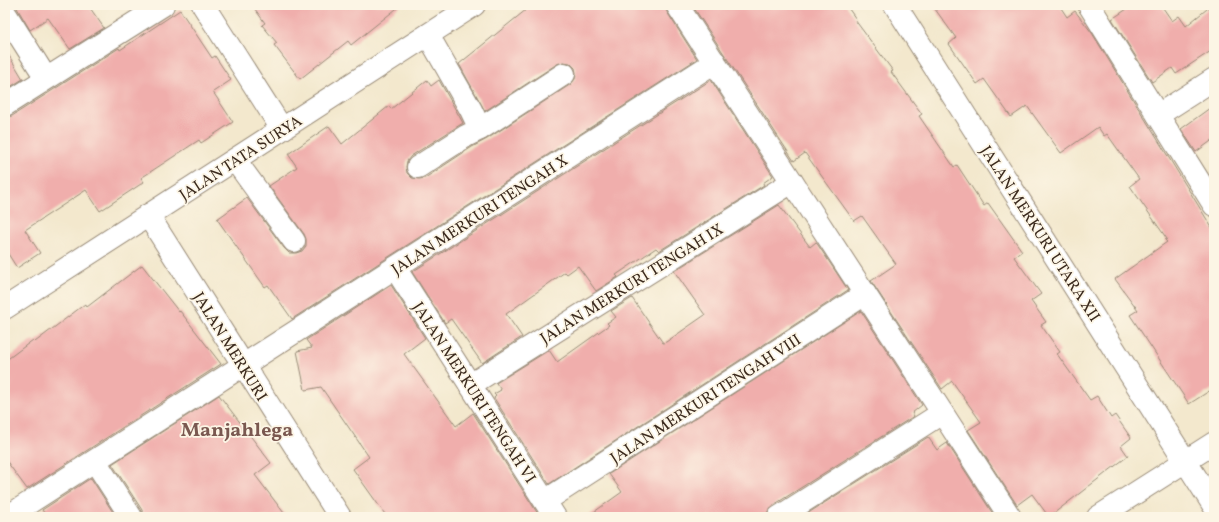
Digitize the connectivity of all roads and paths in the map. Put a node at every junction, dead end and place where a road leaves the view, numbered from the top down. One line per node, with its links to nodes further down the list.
1 (164, 5): 11 (street)
2 (203, 5): 16 (street)
3 (474, 5): 8 (street, JALAN TATA SURYA)
4 (677, 5): 9 (street)
5 (895, 5): 31 (street, JALAN MERKURI UTARA XII)
6 (1089, 5): 14 (street)
7 (5, 13): 11 (street)
8 (428, 35): 15 (street); 16 (street, JALAN TATA SURYA)
9 (715, 62): 19 (street); 23 (street, JALAN MERKURI TENGAH X)
10 (564, 74): 15 (street)
11 (46, 78): 13 (street)
12 (1214, 79): 14 (street)
13 (5, 105)
14 (1158, 115): 20 (street)
15 (480, 128): 18 (street)
16 (282, 129): 17 (street, JALAN TATA SURYA)
17 (235, 160): 21 (street, JALAN TATA SURYA); 22 (street)
18 (418, 168)
19 (792, 182): 24 (street); 27 (street, JALAN MERKURI TENGAH IX)
20 (1214, 205)
21 (148, 215): 25 (street, JALAN TATA SURYA); 26 (street, JALAN MERKURI)
22 (294, 241)
23 (395, 268): 26 (street, JALAN MERKURI TENGAH X); 27 (street, JALAN MERKURI TENGAH VI)
24 (865, 294): 28 (street); 33 (street, JALAN MERKURI TENGAH VIII)
25 (5, 308)
26 (243, 366): 30 (street, JALAN MERKURI TENGAH X); 36 (street, JALAN MERKURI)
27 (470, 385): 33 (street, JALAN MERKURI TENGAH VI)
28 (942, 413): 37 (street); 38 (street)
29 (1214, 443): 31 (street)
30 (95, 461): 34 (street, JALAN MERKURI TENGAH X); 35 (street)
31 (1186, 461): 32 (street, JALAN MERKURI UTARA XII); 39 (street)
32 (1214, 506)
33 (550, 509)
34 (7, 517)
35 (130, 517)
36 (340, 517)
37 (780, 517)
38 (1010, 517)
39 (1098, 517)

